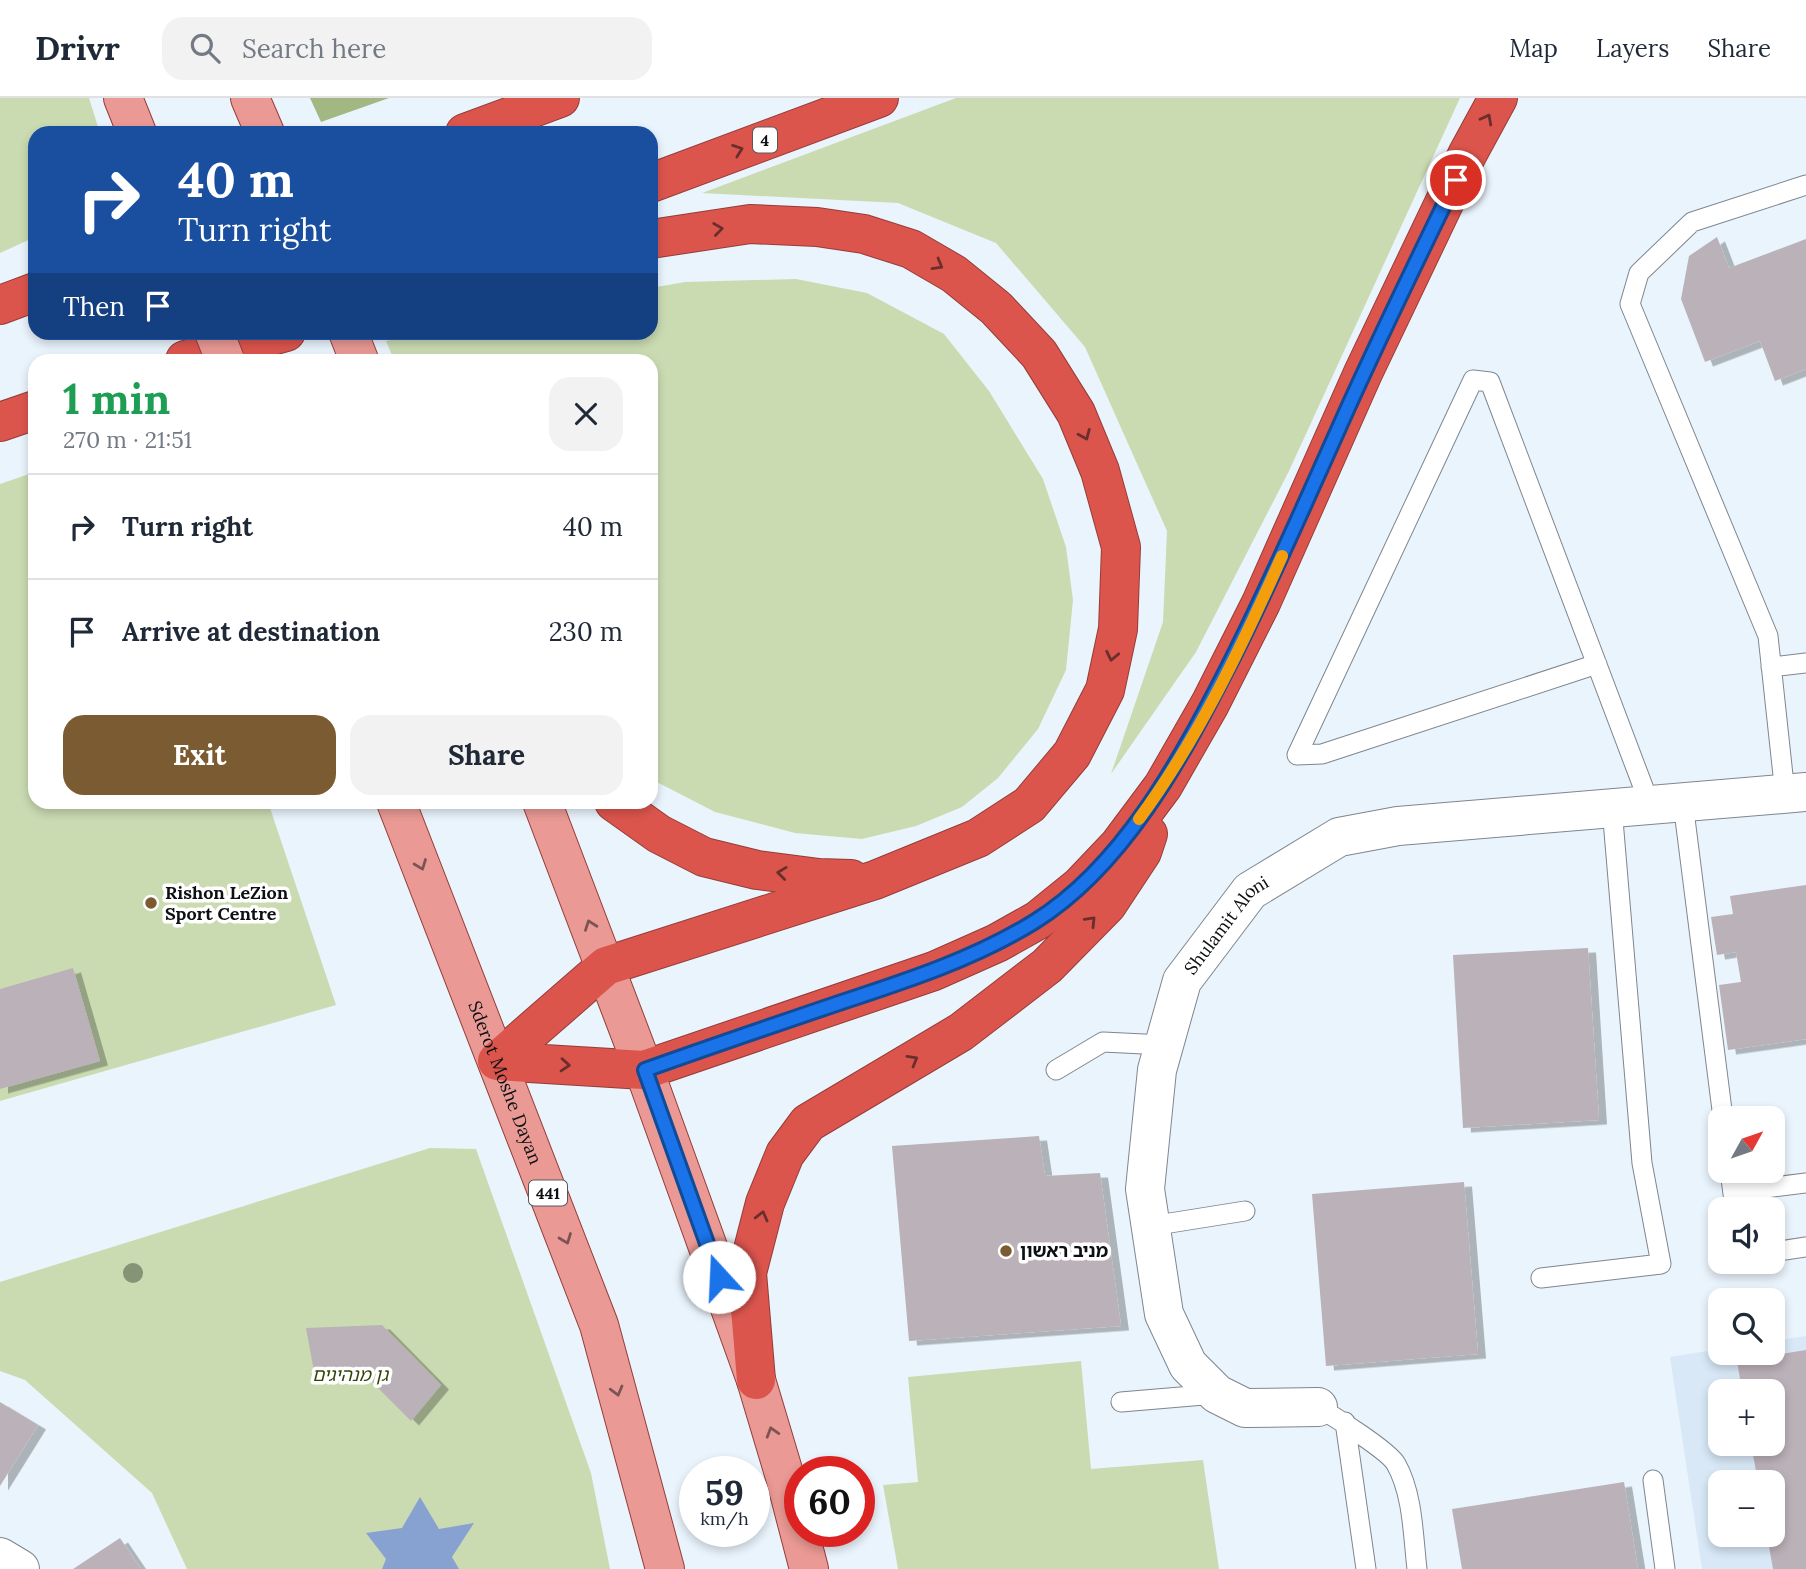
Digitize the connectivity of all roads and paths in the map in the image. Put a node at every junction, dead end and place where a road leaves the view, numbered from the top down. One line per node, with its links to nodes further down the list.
1 (123, 98): 6 (main road)
2 (250, 98): 7 (main road)
3 (560, 98): 8 (highway)
4 (879, 98): 9 (highway, 4, one-way to 4)
5 (1498, 98): 23 (highway, one-way to 5)
6 (134, 126)
7 (262, 126)
8 (484, 126)
9 (658, 180)
10 (1806, 185): 22 (lane)
11 (658, 238): 30 (highway, one-way to 30)
12 (28, 295): 13 (highway)
13 (0, 305)
14 (226, 340): 16 (highway)
15 (257, 340): 17 (highway)
16 (188, 354)
17 (207, 354)
18 (28, 412): 19 (highway)
19 (0, 422)
20 (1806, 663): 22 (lane)
21 (1597, 664): 21 (lane); 25 (lane)
22 (1772, 667): 24 (lane)
23 (1163, 786): 34 (highway); 44 (highway, one-way to 23)
24 (1795, 793): 25 (street, Shulamit Aloni)
25 (1666, 804): 26 (street, Shulamit Aloni); 36 (lane)
26 (1612, 808): 32 (street, Shulamit Aloni); 43 (lane)
27 (399, 809): 33 (main road, Sderot Moshe Dayan / 441, one-way to 33)
28 (545, 809): 31 (main road, one-way to 28)
29 (624, 809): 30 (highway, one-way to 29)
30 (874, 880): 31 (highway)
31 (606, 966): 33 (highway); 34 (main road)
32 (1164, 1045): 35 (lane); 40 (street, Shulamit Aloni)
33 (497, 1061): 34 (highway, one-way to 34); 51 (main road, Sderot Moshe Dayan / 441, one-way to 51)
34 (645, 1070): 44 (main road)
35 (1056, 1070)
36 (1721, 1106)
37 (1806, 1183): 38 (lane)
38 (1750, 1197)
39 (1245, 1211): 40 (lane)
40 (1151, 1226): 45 (street, Shulamit Aloni)
41 (1806, 1247): 42 (lane)
42 (1785, 1250)
43 (1541, 1278)
44 (756, 1380): 52 (main road, one-way to 44)
45 (1217, 1394): 46 (lane); 47 (street, Shulamit Aloni)
46 (1121, 1402)
47 (1331, 1415): 53 (lane); 54 (lane)
48 (1653, 1480): 55 (lane)
49 (0, 1557): 50 (street)
50 (20, 1569)
51 (665, 1569)
52 (809, 1569)
53 (1366, 1569)
54 (1418, 1569)
55 (1665, 1569)

